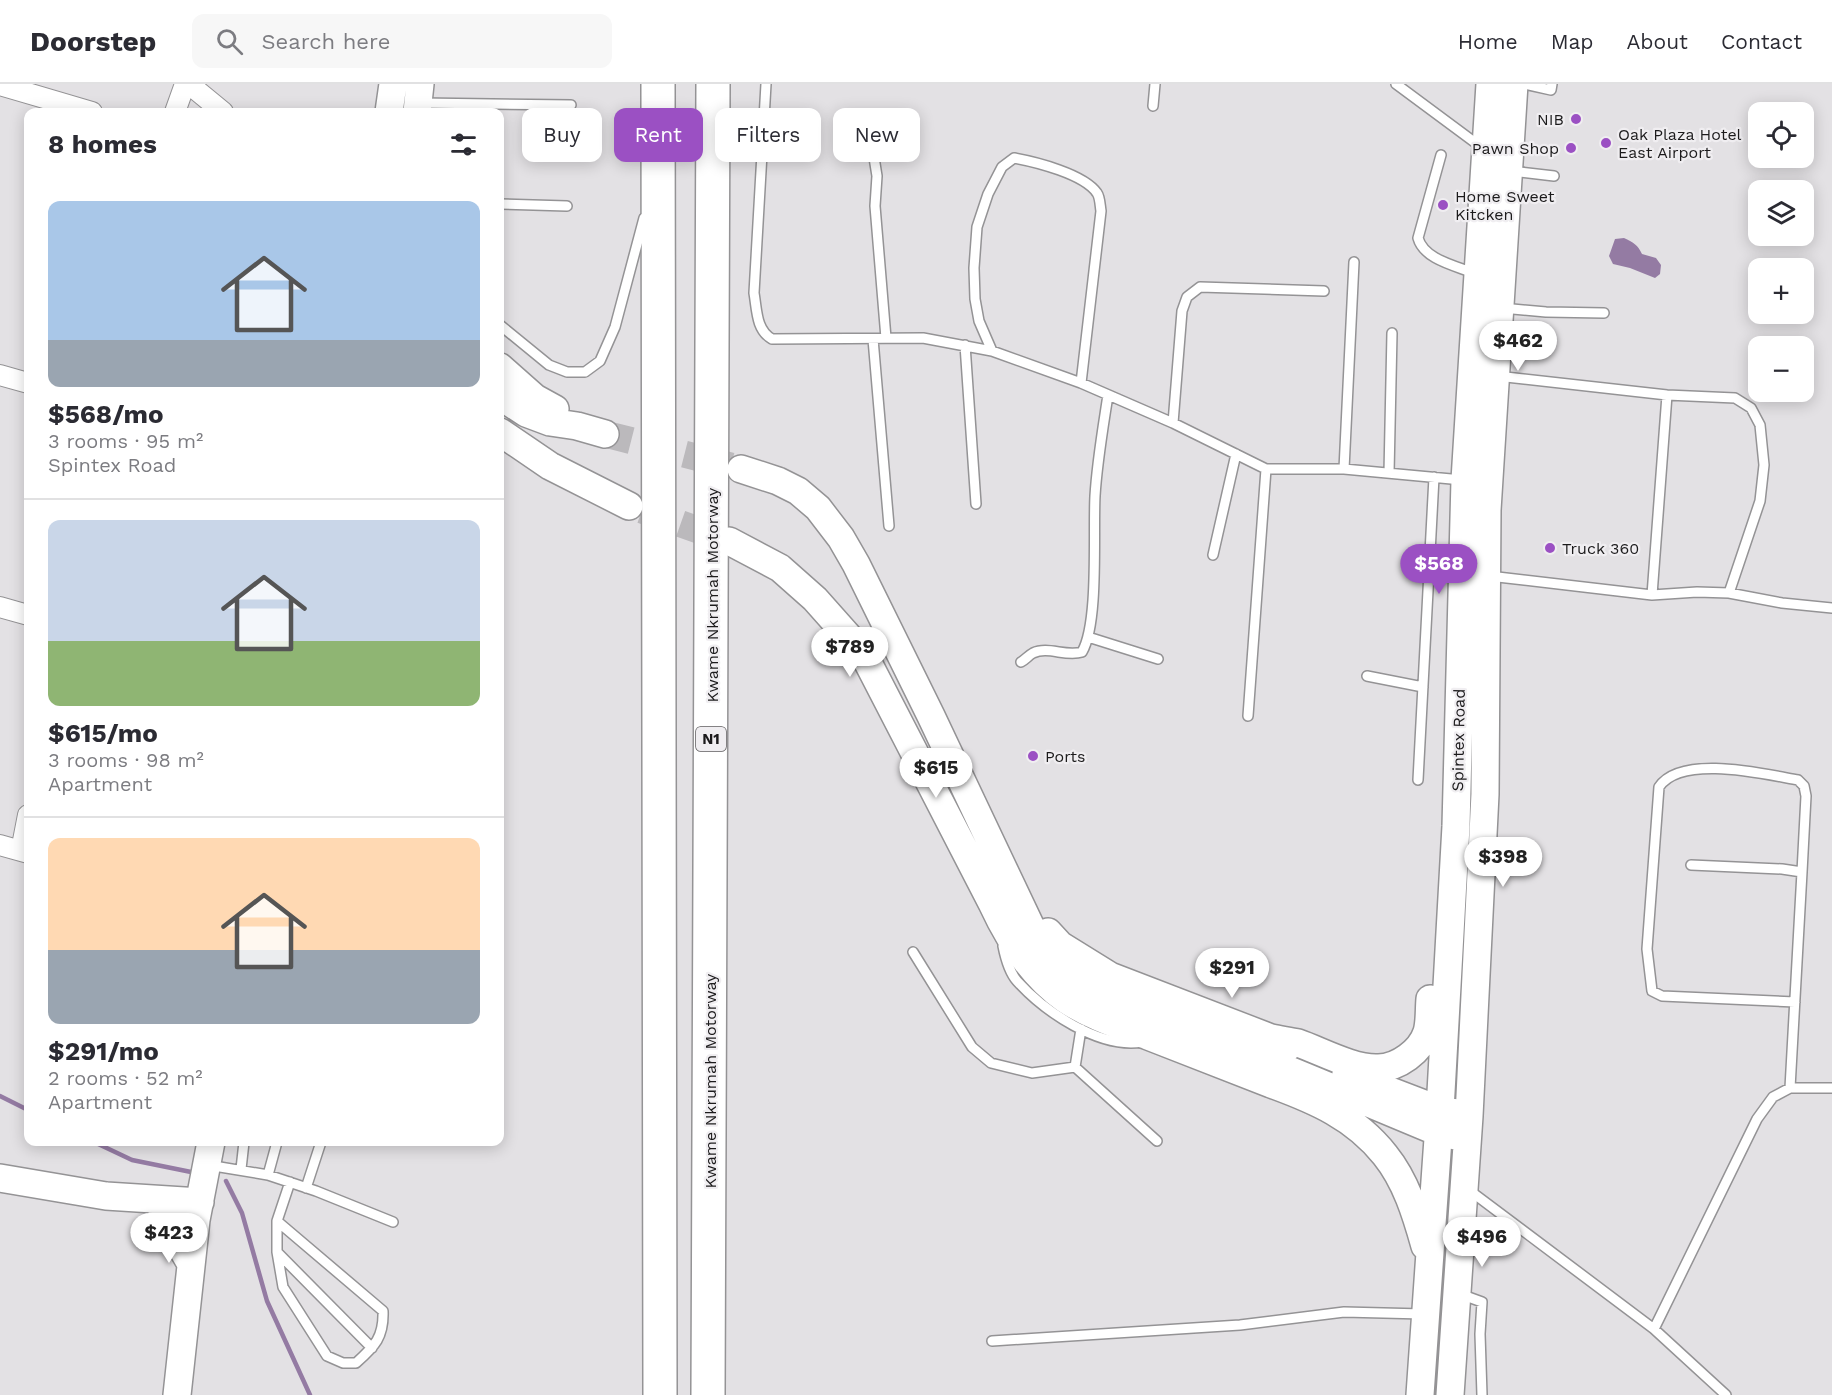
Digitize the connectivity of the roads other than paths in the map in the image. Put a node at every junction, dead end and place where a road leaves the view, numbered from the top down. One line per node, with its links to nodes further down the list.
1 (187, 84): 18 (street); 19 (street)
2 (393, 84): 20 (main road)
3 (658, 84): 24 (highway)
4 (712, 84): 52 (highway, Kwame Nkrumah Motorway / N1)
5 (732, 84): 52 (highway)
6 (766, 84): 36 (lane)
7 (1155, 84): 16 (lane)
8 (1396, 84): 21 (lane)
9 (1490, 84): 21 (main road, Spintex Road)
10 (1514, 84): 25 (main road, Spintex Road)
11 (1524, 84): 12 (lane)
12 (1552, 84)
13 (0, 85): 17 (street)
14 (418, 100): 15 (lane)
15 (572, 105)
16 (1153, 105)
17 (78, 108)
18 (176, 108)
19 (218, 108)
20 (390, 108)
21 (1485, 150): 30 (main road, Spintex Road)
22 (1441, 155): 30 (lane)
23 (875, 162): 37 (lane)
24 (658, 163): 34 (lane); 120 (highway)
25 (1507, 170): 26 (lane); 32 (main road, Spintex Road)
26 (1554, 176)
27 (504, 204): 28 (lane)
28 (567, 206)
29 (1354, 262): 56 (lane)
30 (1478, 274): 59 (main road, Spintex Road)
31 (1324, 291): 48 (lane)
32 (1499, 308): 33 (lane); 42 (main road, Spintex Road)
33 (1604, 313)
34 (504, 328)
35 (1392, 333): 57 (lane)
36 (873, 339): 37 (lane); 62 (lane)
37 (886, 339): 38 (lane)
38 (965, 345): 39 (lane); 60 (lane)
39 (992, 351): 44 (lane); 44 (lane)
40 (504, 371): 49 (main road)
41 (0, 375): 43 (street)
42 (1495, 376): 46 (lane); 65 (main road, Spintex Road)
43 (24, 382)
44 (1081, 383): 45 (lane)
45 (1108, 395): 48 (lane); 71 (lane)
46 (1667, 395): 66 (lane); 67 (lane)
47 (504, 398): 49 (main road)
48 (1173, 423): 53 (lane)
49 (577, 426): 50 (main road)
50 (605, 434)
51 (504, 435): 61 (main road)
52 (712, 436): 121 (highway, Kwame Nkrumah Motorway / N1)
53 (1236, 454): 55 (lane); 64 (lane)
54 (741, 469): 79 (main road)
55 (1266, 469): 56 (lane); 77 (lane)
56 (1344, 469): 57 (lane)
57 (1389, 473): 58 (lane)
58 (1434, 477): 59 (lane); 76 (lane)
59 (1465, 480): 75 (main road, Spintex Road)
60 (976, 504)
61 (629, 506)
62 (889, 526)
63 (729, 542): 80 (main road)
64 (1213, 555)
65 (1487, 576): 67 (lane); 96 (main road, Spintex Road)
66 (1729, 593): 67 (lane); 69 (lane)
67 (1652, 595)
68 (0, 607): 70 (street)
69 (1832, 608)
70 (24, 614)
71 (1088, 637): 72 (lane); 73 (lane)
72 (1158, 660)
73 (1021, 662)
74 (1367, 676): 76 (lane)
75 (1460, 682): 90 (main road); 95 (main road, Spintex Road)
76 (1423, 687): 78 (lane)
77 (1248, 716)
78 (1418, 780)
79 (963, 783): 80 (main road); 85 (main road)
80 (952, 825): 86 (main road)
81 (0, 845): 82 (street)
82 (24, 852)
83 (1691, 865): 84 (lane)
84 (1802, 872): 88 (lane); 88 (lane)
85 (1018, 897): 90 (main road); 95 (main road)
86 (1004, 929): 89 (lane); 91 (main road)
87 (913, 952): 92 (lane)
88 (1795, 1002): 93 (lane)
89 (1081, 1029): 91 (lane); 92 (lane)
90 (1271, 1038): 95 (main road)
91 (1157, 1040): 112 (main road)
92 (1075, 1067): 97 (lane)
93 (1790, 1088): 94 (lane); 116 (lane)
94 (1832, 1088)
95 (1439, 1121): 96 (main road); 112 (main road, Spintex Road)
96 (1468, 1127): 106 (main road, Spintex Road)
97 (1158, 1141)
98 (244, 1146): 101 (lane)
99 (276, 1146): 102 (lane)
100 (320, 1146): 107 (lane)
101 (241, 1169): 102 (lane); 104 (lane)
102 (268, 1175): 105 (lane)
103 (0, 1178): 108 (main road)
104 (203, 1181): 108 (main road); 108 (main road); 113 (main road)
105 (290, 1182): 107 (lane); 109 (lane)
106 (1465, 1187): 114 (main road, Spintex Road); 116 (lane)
107 (306, 1188): 110 (lane)
108 (165, 1206): 113 (main road)
109 (277, 1221): 111 (lane); 118 (lane)
110 (393, 1222)
111 (277, 1252): 118 (lane); 118 (lane)
112 (1430, 1258): 115 (main road, Spintex Road)
113 (191, 1264): 119 (main road)
114 (1457, 1293): 123 (main road, Spintex Road); 124 (lane)
115 (1425, 1314): 117 (lane); 122 (main road, Spintex Road)
116 (1654, 1329): 125 (lane)
117 (992, 1341)
118 (372, 1348)
119 (177, 1395)
120 (660, 1395)
121 (708, 1395)
122 (1420, 1395)
123 (1450, 1395)
124 (1482, 1395)
125 (1726, 1395)

